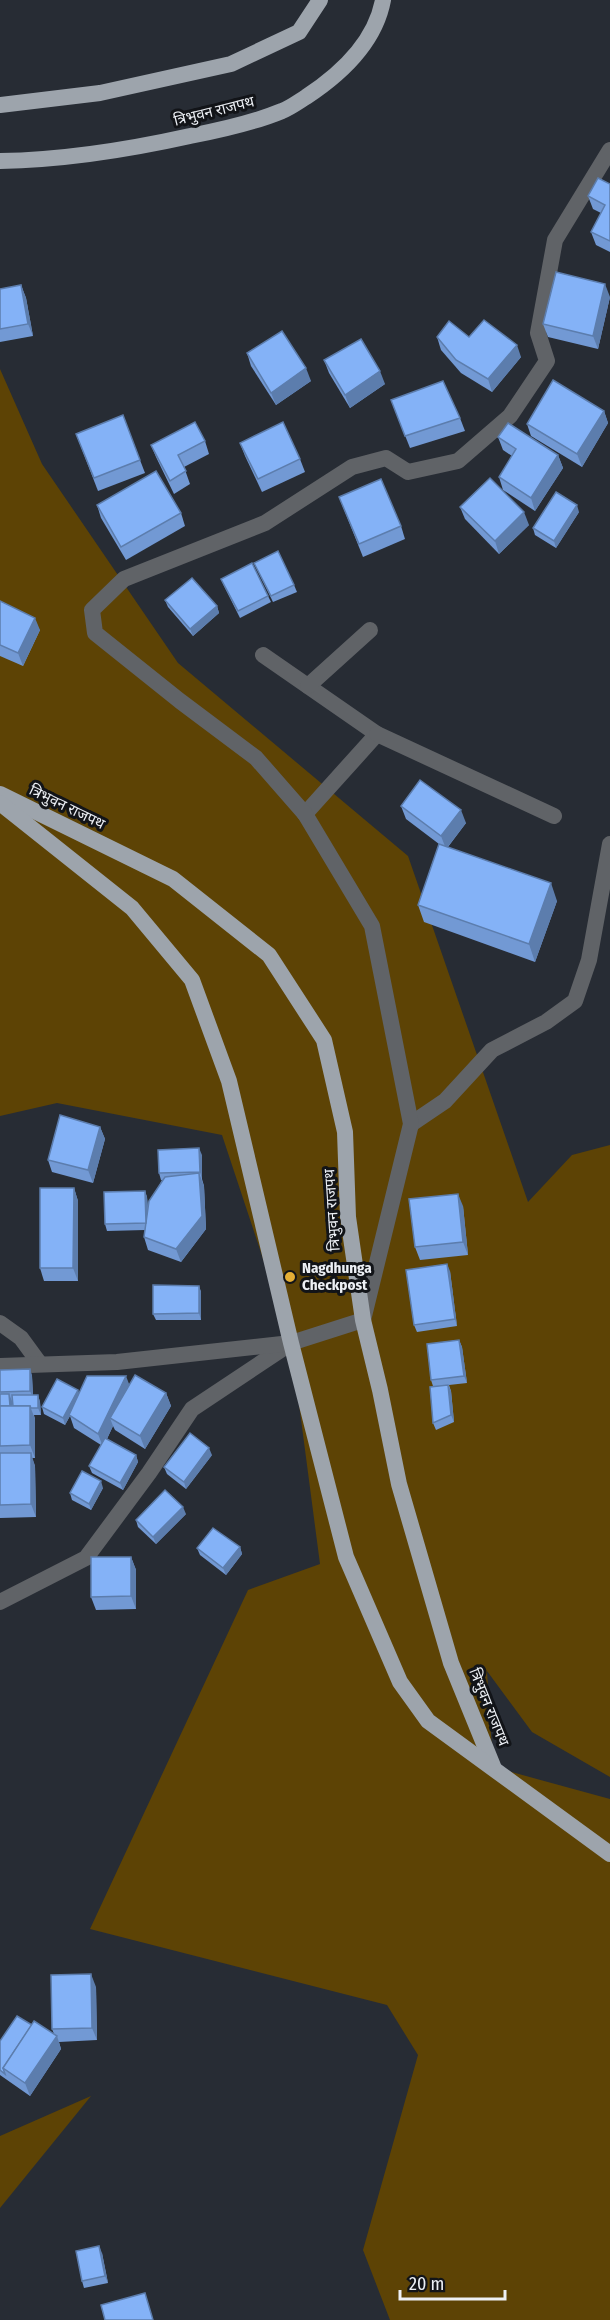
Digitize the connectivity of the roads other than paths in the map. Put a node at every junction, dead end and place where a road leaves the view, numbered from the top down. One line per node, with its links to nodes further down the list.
1 (320, 0): 3 (highway)
2 (383, 0): 5 (highway, त्रिभुवन राजपथ)
3 (0, 105)
4 (610, 150): 12 (street)
5 (0, 161)
6 (370, 630): 8 (street)
7 (263, 655): 8 (street)
8 (308, 686): 9 (street)
9 (377, 734): 12 (street); 13 (street)
10 (0, 794): 16 (highway, त्रिभुवन राजपथ)
11 (0, 803): 18 (highway, त्रिभुवन राजपथ)
12 (305, 814): 15 (street)
13 (554, 816)
14 (610, 844): 15 (street)
15 (411, 1124): 16 (street)
16 (363, 1320): 18 (street); 22 (highway, त्रिभुवन राजपथ)
17 (0, 1323): 19 (street)
18 (291, 1342): 19 (street); 21 (street); 22 (highway, त्रिभुवन राजपथ)
19 (40, 1364): 20 (street)
20 (0, 1366)
21 (0, 1602)
22 (493, 1767): 23 (highway)
23 (610, 1854)

